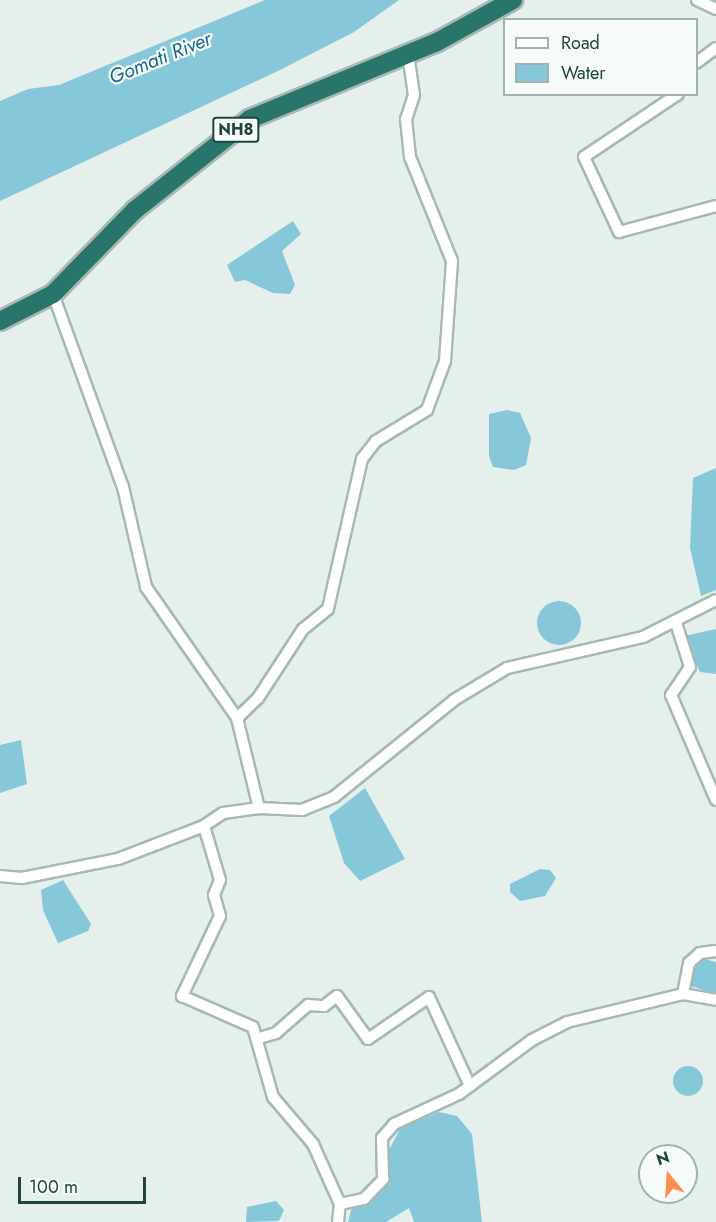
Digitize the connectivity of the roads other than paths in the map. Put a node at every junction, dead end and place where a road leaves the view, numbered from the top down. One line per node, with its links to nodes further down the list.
1 (513, 0): 5 (highway, NH8)
2 (697, 0): 3 (street)
3 (716, 9)
4 (716, 48): 6 (street)
5 (408, 54): 9 (highway, NH8); 13 (street)
6 (698, 62)
7 (675, 96): 8 (street)
8 (716, 206)
9 (53, 294): 10 (highway, NH8); 13 (street)
10 (0, 321)
11 (716, 600): 12 (street)
12 (676, 623): 14 (street); 15 (street)
13 (237, 718): 15 (street)
14 (716, 800)
15 (259, 808): 16 (street)
16 (204, 826): 17 (street); 21 (street)
17 (0, 876)
18 (716, 951): 19 (street)
19 (683, 994): 20 (street); 22 (street)
20 (716, 1000)
21 (259, 1038): 22 (street); 23 (street)
22 (470, 1086): 23 (street)
23 (340, 1204): 24 (street)
24 (338, 1222)

